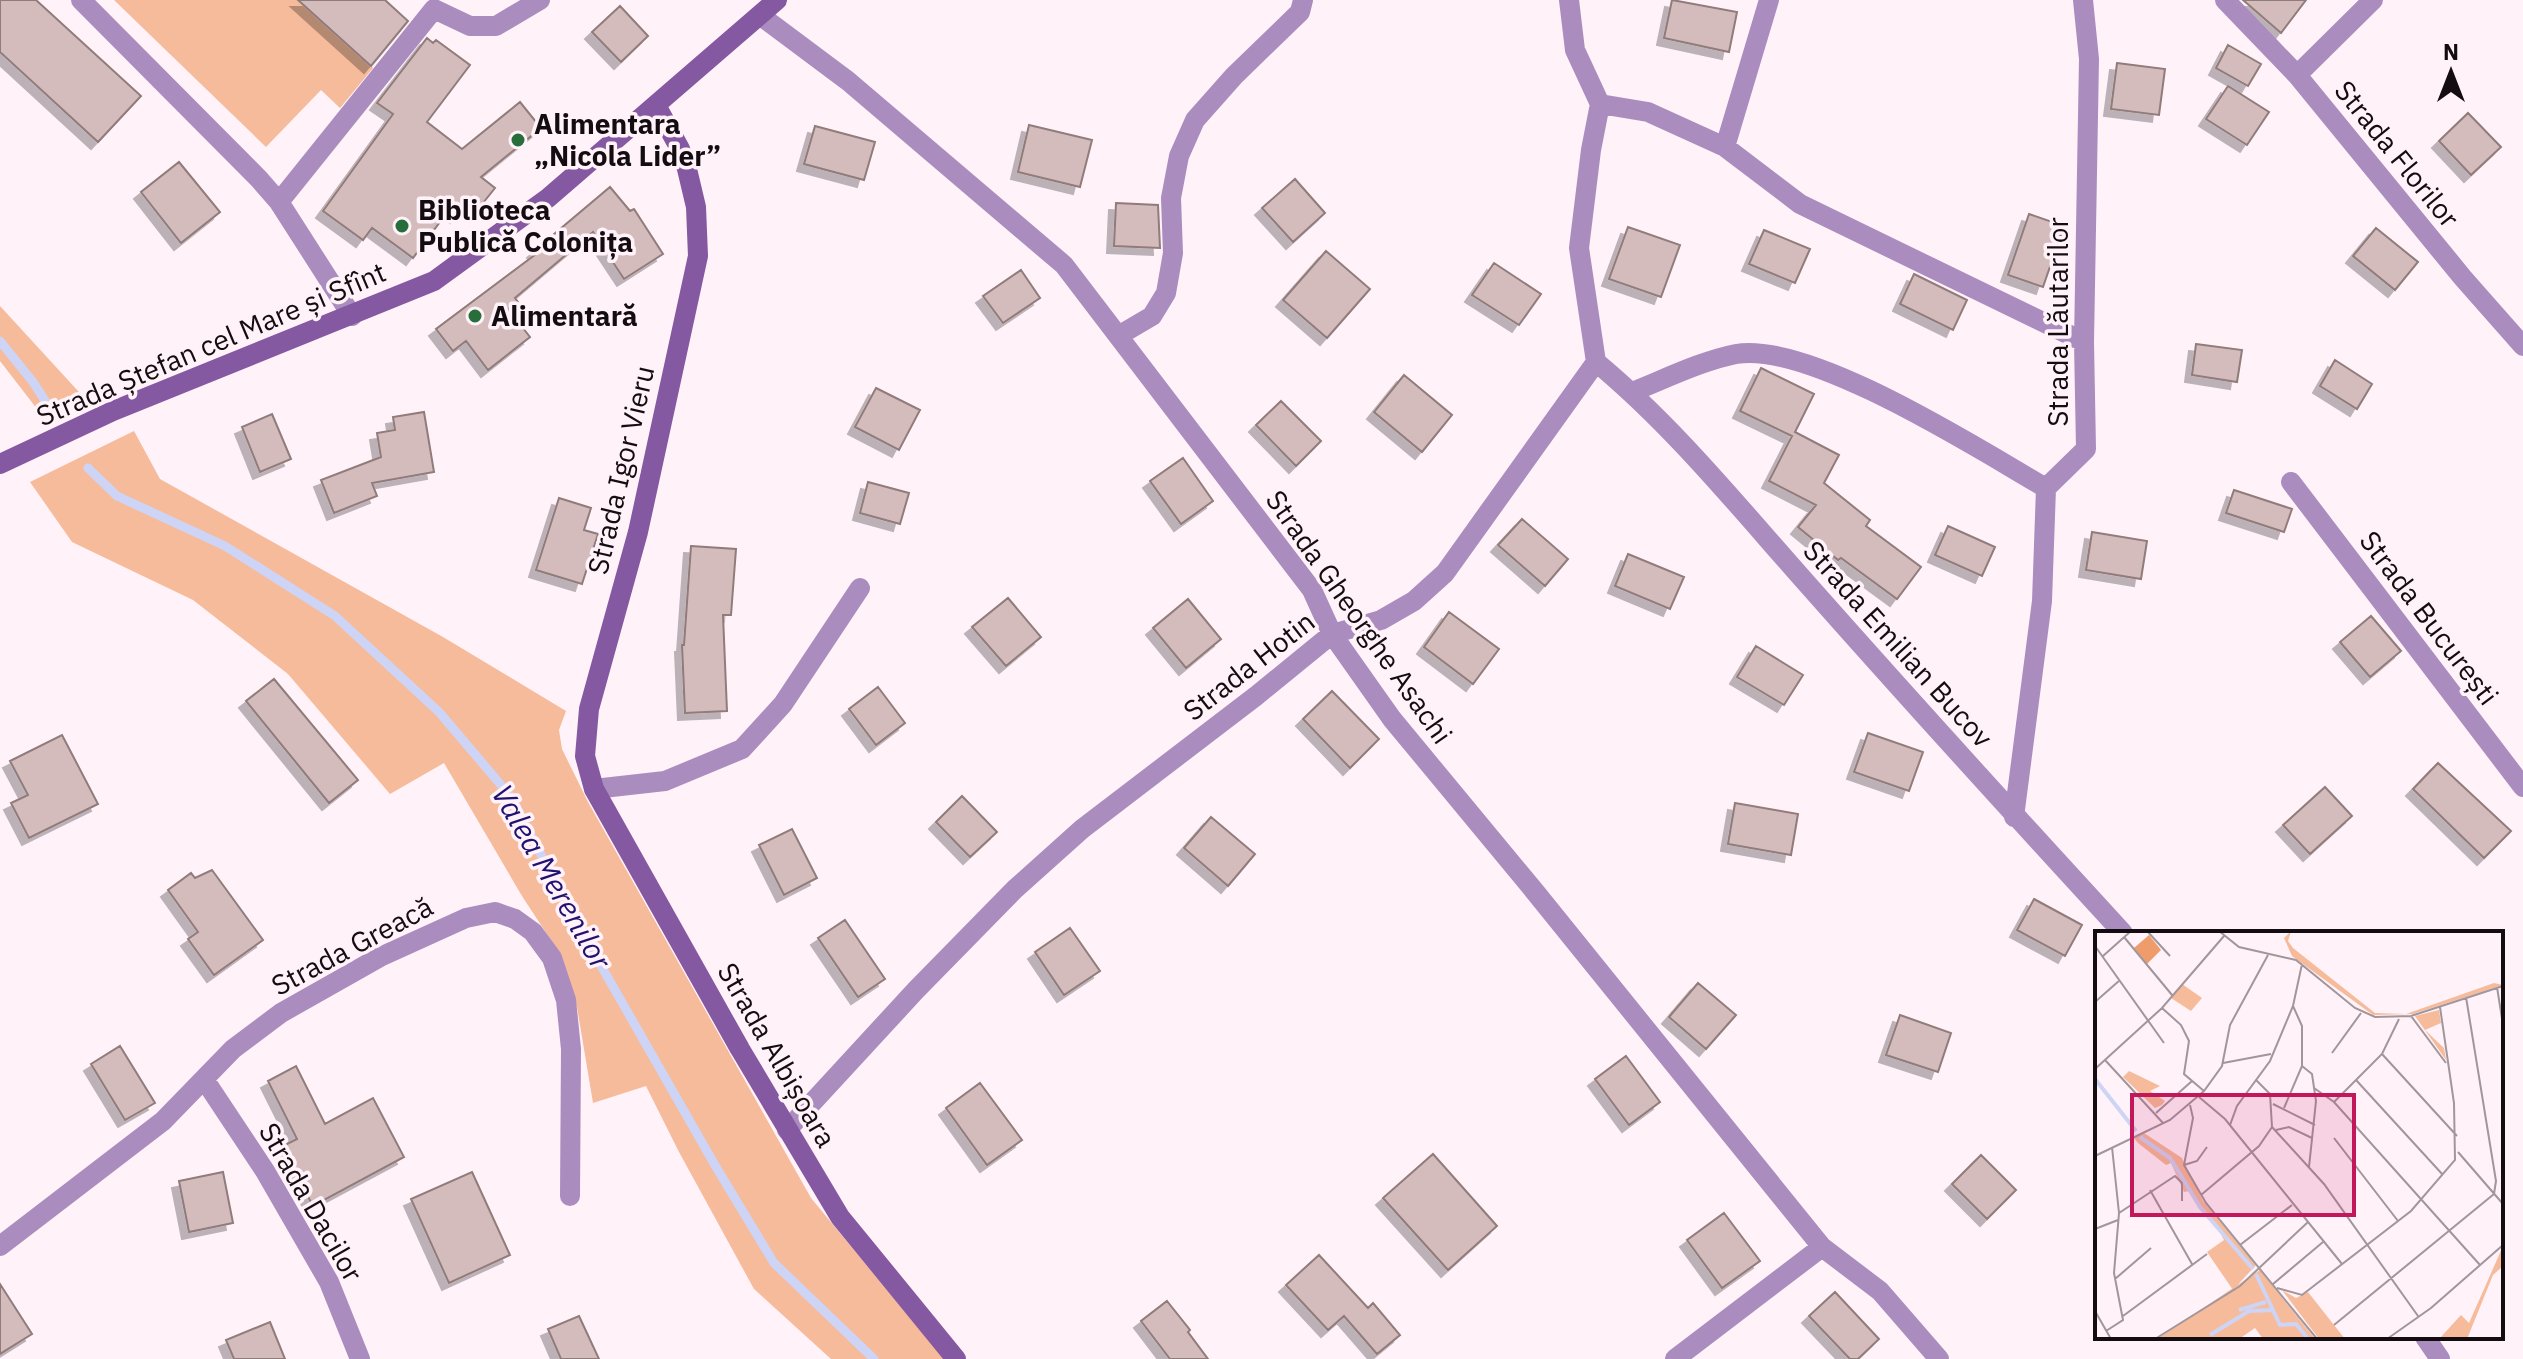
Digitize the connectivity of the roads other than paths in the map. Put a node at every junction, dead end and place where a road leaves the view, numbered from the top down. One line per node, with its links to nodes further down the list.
1 (81, 0): 15 (street)
2 (540, 0): 15 (street)
3 (777, 0): 10 (street, Strada Ștefan cel Mare și Sfînt)
4 (1303, 0): 17 (street)
5 (1569, 0): 12 (street)
6 (1769, 0): 14 (street)
7 (2083, 0): 18 (street, Strada Lăutarilor)
8 (2225, 0): 11 (street, Strada Florilor)
9 (2373, 0): 11 (street)
10 (761, 16): 13 (street, Strada Ștefan cel Mare și Sfînt); 17 (street, Strada Gheorghe Asachi)
11 (2297, 75): 19 (street, Strada Florilor)
12 (1600, 104): 14 (street); 20 (street)
13 (657, 107): 16 (street, Strada Ștefan cel Mare și Sfînt); 27 (street, Strada Igor Vieru)
14 (1725, 147): 18 (street)
15 (279, 202): 16 (street)
16 (352, 316): 22 (street, Strada Ștefan cel Mare și Sfînt)
17 (1118, 336): 26 (street, Strada Gheorghe Asachi)
18 (2084, 342): 24 (street, Strada Lăutarilor)
19 (2523, 346)
20 (1596, 362): 21 (street, Strada Emilian Bucov); 26 (street, Strada Hotin)
21 (1632, 392): 24 (street); 30 (street, Strada Emilian Bucov)
22 (0, 464)
23 (2291, 482): 28 (street, Strada București)
24 (2046, 488): 30 (street)
25 (860, 588): 29 (street)
26 (1332, 634): 33 (street, Strada Hotin); 36 (street, Strada Gheorghe Asachi)
27 (585, 756): 29 (street, Strada Albișoara)
28 (2523, 787)
29 (594, 789): 33 (street, Strada Albișoara)
30 (2014, 817): 31 (street, Strada Emilian Bucov)
31 (2121, 931)
32 (204, 1079): 34 (street, Strada Greacă); 35 (street, Strada Greacă); 38 (street, Strada Dacilor)
33 (787, 1130): 39 (street, Strada Albișoara)
34 (570, 1196)
35 (0, 1246)
36 (1822, 1247): 40 (street); 41 (street, Strada Gheorghe Asachi)
37 (2426, 1339): 42 (street)
38 (360, 1359)
39 (956, 1359)
40 (1675, 1359)
41 (1939, 1359)
42 (2440, 1359)

